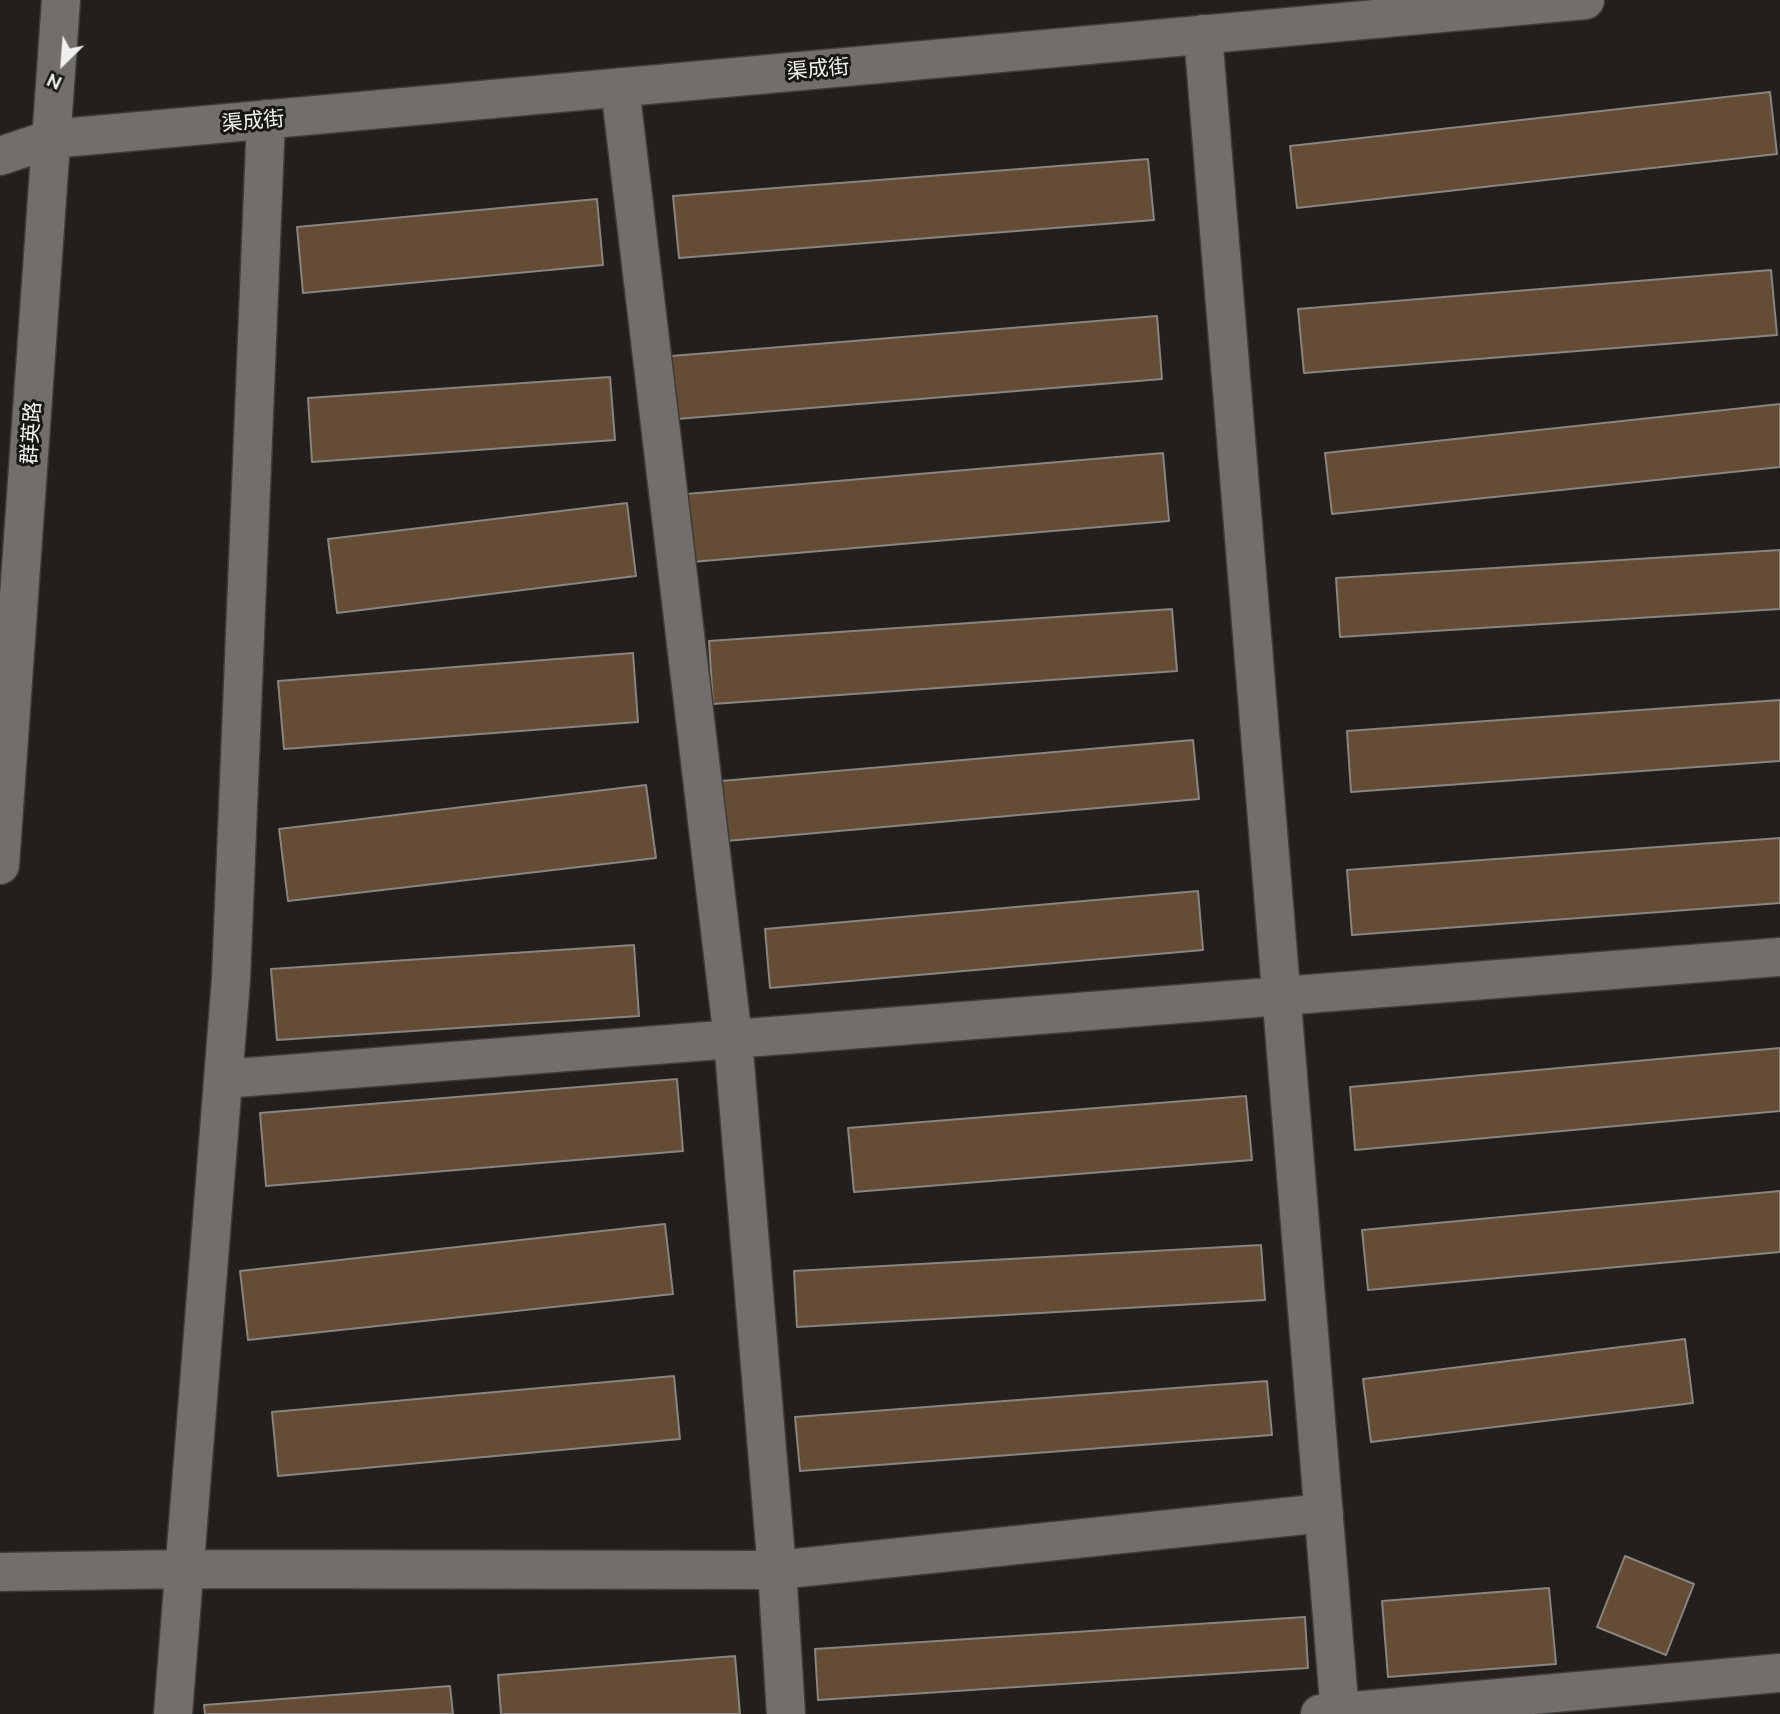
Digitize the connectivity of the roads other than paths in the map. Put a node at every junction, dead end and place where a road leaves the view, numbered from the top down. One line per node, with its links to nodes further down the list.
1 (61, 0): 6 (street, 群英路)
2 (1585, 0): 3 (street, 渠成街)
3 (1203, 34): 4 (street, 渠成街); 10 (street)
4 (620, 87): 5 (street, 渠成街); 11 (street)
5 (267, 119): 6 (street, 渠成街); 12 (street)
6 (51, 139): 7 (street, 渠成街); 8 (street, 群英路)
7 (0, 156)
8 (0, 865)
9 (1780, 957): 10 (street)
10 (1282, 996): 11 (street); 13 (street)
11 (733, 1039): 12 (street); 15 (street)
12 (223, 1079): 14 (street)
13 (1324, 1513): 15 (street); 18 (street)
14 (184, 1569): 15 (street); 16 (street); 19 (street)
15 (777, 1570): 20 (street)
16 (0, 1572)
17 (1780, 1673): 18 (street)
18 (1333, 1713)
19 (173, 1714)
20 (786, 1714)

